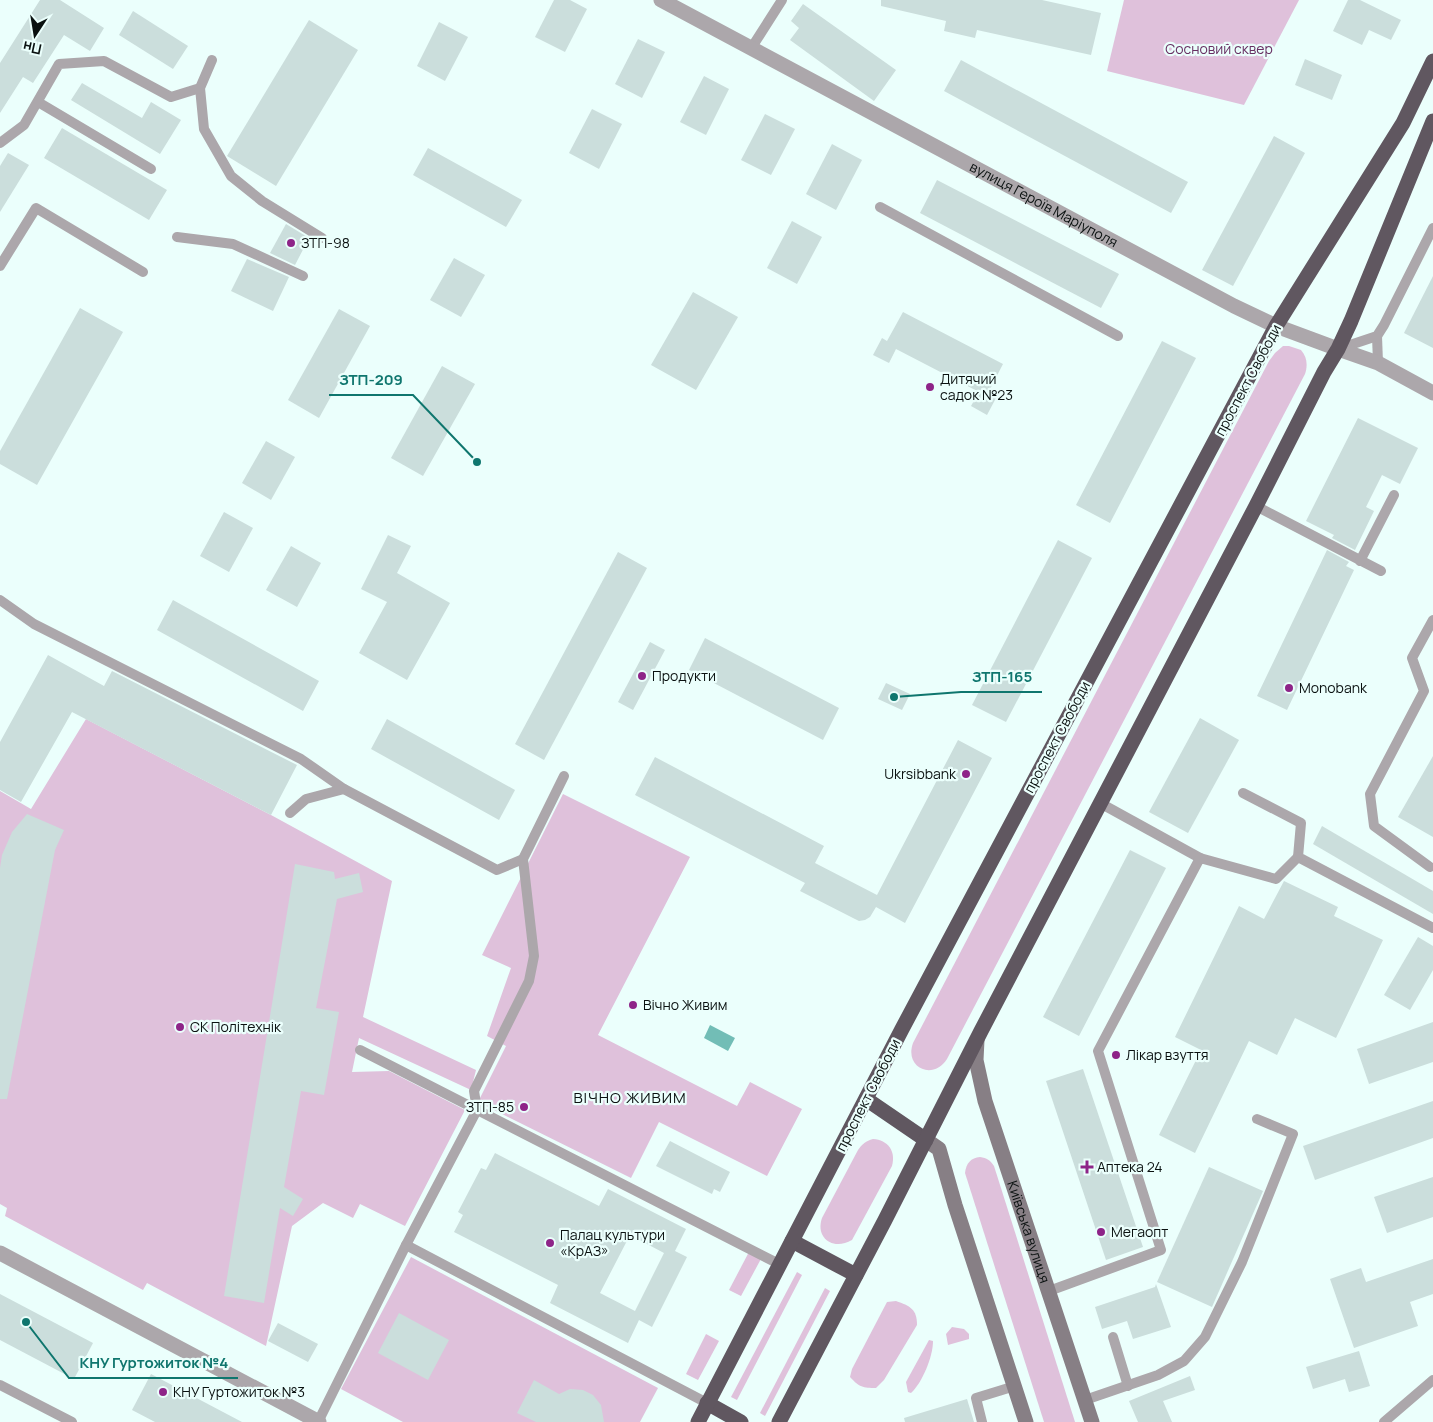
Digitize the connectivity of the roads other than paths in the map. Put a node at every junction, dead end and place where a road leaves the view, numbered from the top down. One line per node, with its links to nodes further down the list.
1 (661, 0): 3 (street, вулиця Героїв Маріуполя)
2 (782, 0): 3 (lane)
3 (752, 48): 18 (street, вулиця Героїв Маріуполя)
4 (212, 60): 6 (lane)
5 (1433, 61): 18 (highway, проспект Свободи)
6 (200, 88): 7 (lane); 14 (lane)
7 (38, 102): 9 (lane); 10 (lane)
8 (1433, 121): 21 (highway)
9 (0, 143)
10 (152, 169)
11 (880, 207): 19 (lane)
12 (1433, 228): 20 (lane)
13 (177, 237): 17 (lane)
14 (322, 238)
15 (0, 266): 16 (lane)
16 (143, 272)
17 (303, 276)
18 (1276, 326): 21 (street, вулиця Героїв Маріуполя); 42 (highway, проспект Свободи)
19 (1118, 336)
20 (1377, 336): 21 (lane); 22 (lane)
21 (1338, 349): 22 (street, вулиця Героїв Маріуполя); 25 (highway)
22 (1378, 363): 23 (street, вулиця Героїв Маріуполя)
23 (1433, 393)
24 (1394, 495): 26 (lane)
25 (1256, 506): 26 (lane); 33 (highway)
26 (1360, 561): 27 (lane)
27 (1381, 571)
28 (0, 600): 31 (lane)
29 (1433, 620): 38 (lane)
30 (564, 776): 37 (lane)
31 (344, 789): 34 (lane); 37 (lane)
32 (1243, 793): 35 (lane)
33 (1100, 803): 36 (lane); 40 (highway)
34 (290, 813)
35 (1298, 857): 36 (lane); 39 (lane)
36 (1200, 858): 51 (lane)
37 (523, 860): 43 (lane)
38 (1430, 867)
39 (1433, 928)
40 (977, 1040): 45 (highway); 51 (main road, Київська вулиця)
41 (360, 1050): 43 (lane)
42 (866, 1099): 45 (highway); 46 (highway, проспект Свободи)
43 (477, 1110): 47 (lane); 49 (lane)
44 (1257, 1119): 56 (lane)
45 (926, 1140): 50 (highway); 55 (main road)
46 (792, 1241): 49 (highway, проспект Свободи); 50 (highway)
47 (406, 1245): 58 (lane); 59 (lane)
48 (0, 1253): 59 (street)
49 (779, 1264): 58 (highway, проспект Свободи)
50 (856, 1275): 63 (highway)
51 (1049, 1292): 57 (main road, Київська вулиця)
52 (1113, 1337): 56 (lane)
53 (1433, 1380): 67 (lane)
54 (0, 1385): 60 (lane)
55 (1014, 1386): 64 (lane); 65 (main road)
56 (1128, 1386): 57 (lane)
57 (1085, 1400): 66 (main road, Київська вулиця)
58 (706, 1403): 61 (highway, проспект Свободи); 62 (highway)
59 (312, 1420)
60 (72, 1422)
61 (698, 1422)
62 (741, 1422)
63 (779, 1422)
64 (982, 1422)
65 (1026, 1422)
66 (1092, 1422)
67 (1384, 1422)

